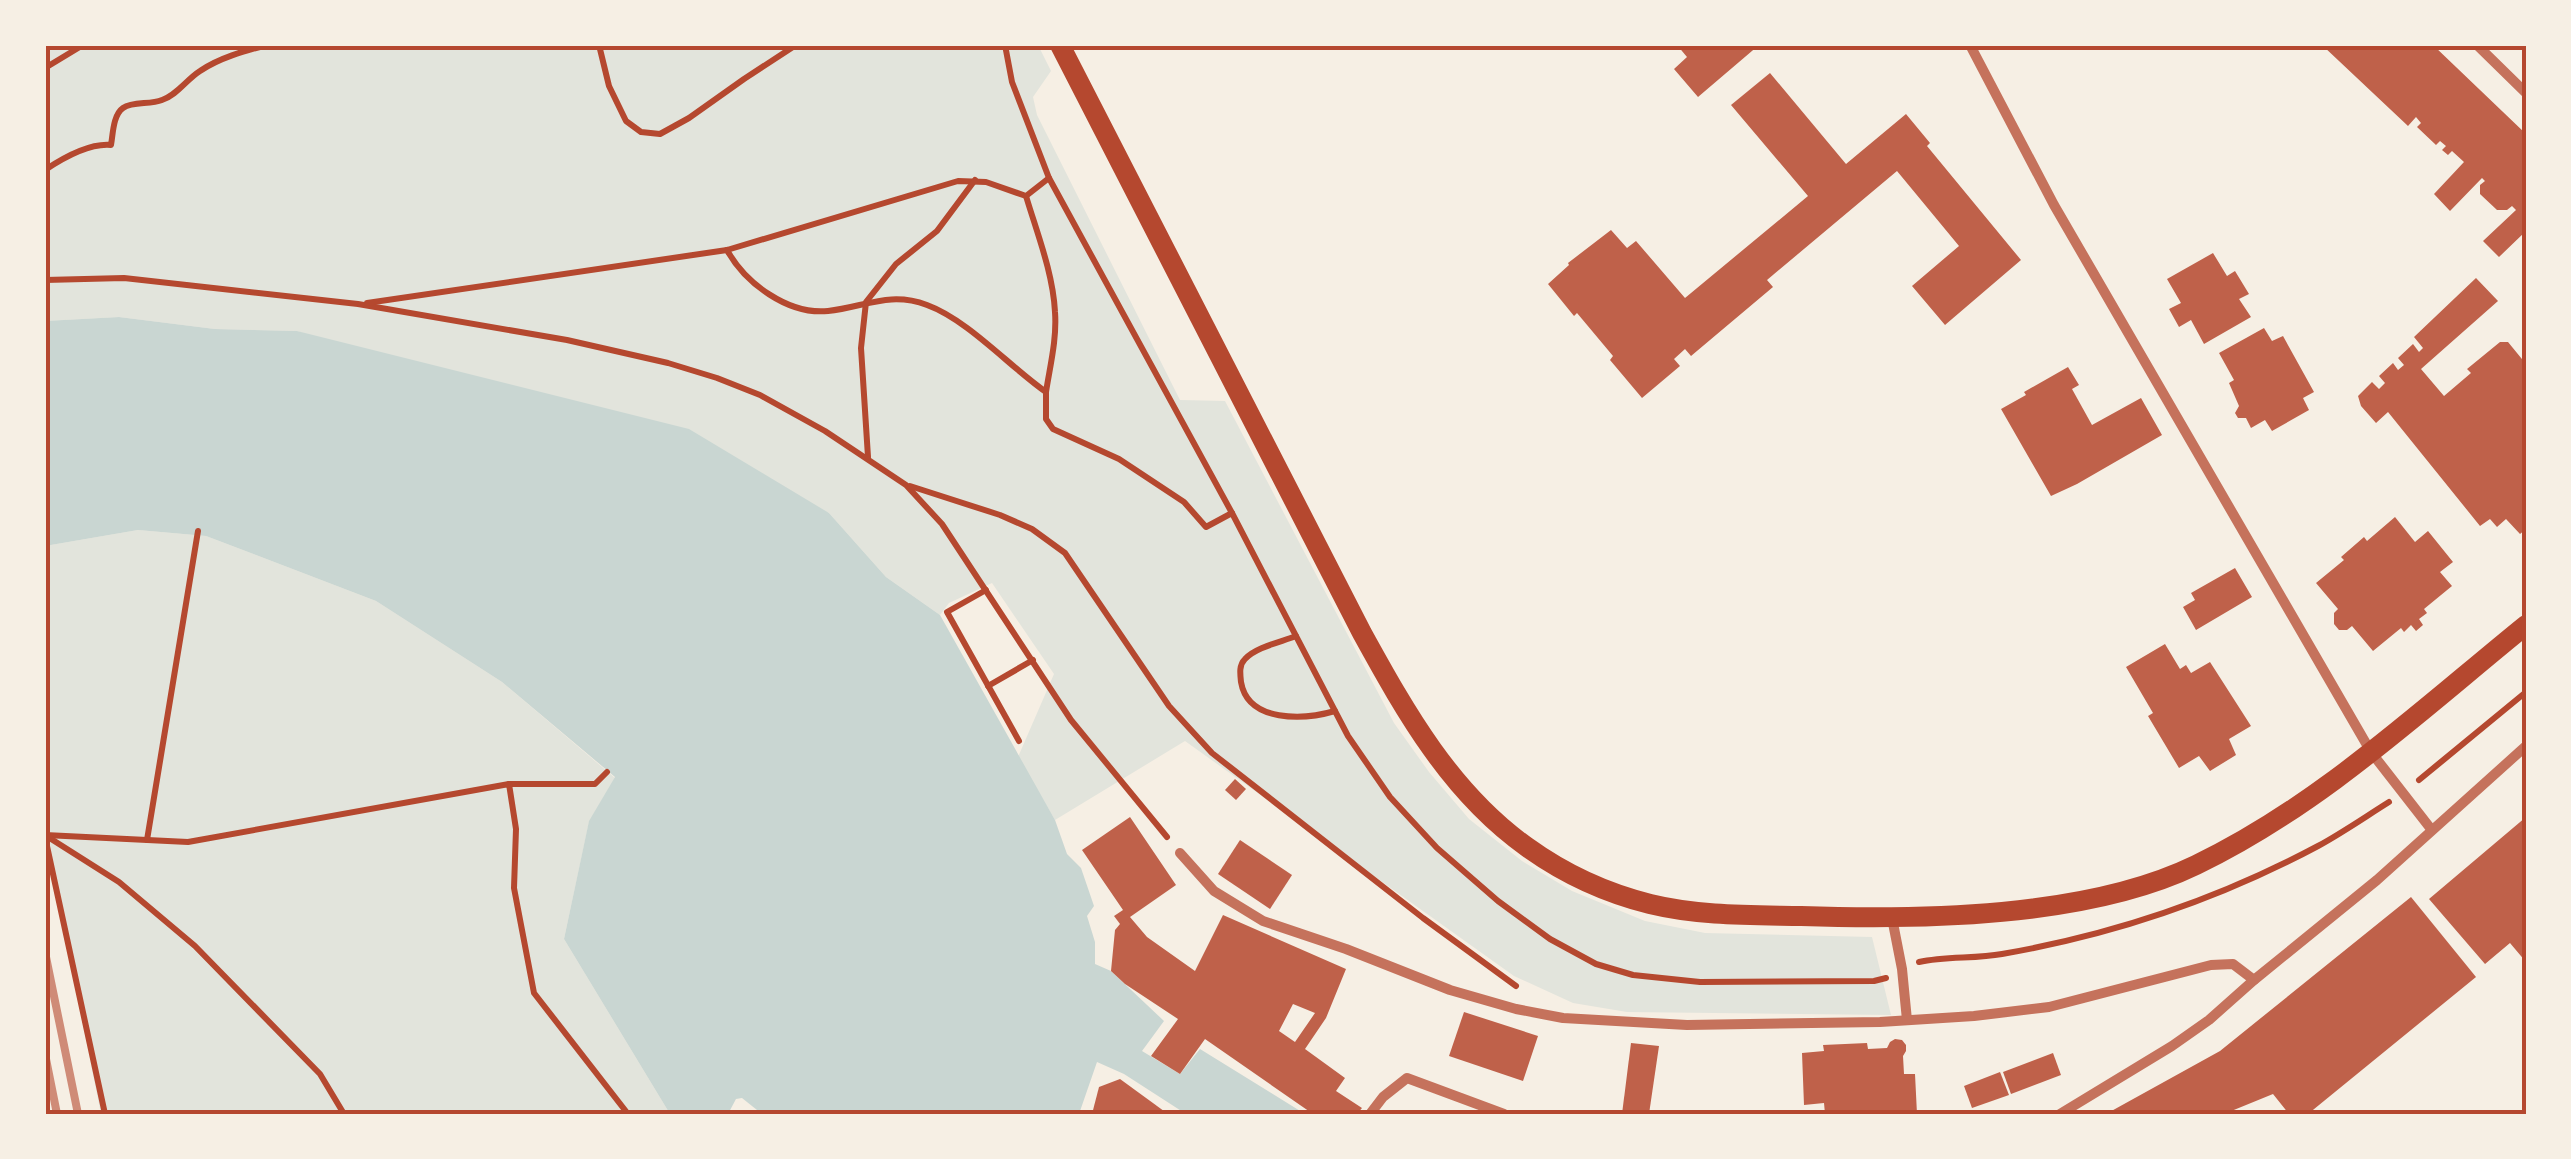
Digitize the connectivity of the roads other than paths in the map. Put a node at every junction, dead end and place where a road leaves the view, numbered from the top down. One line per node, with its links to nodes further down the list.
1 (1060, 45): 10 (main road)
2 (1970, 45): 7 (street)
3 (2477, 45): 4 (street)
4 (2526, 93)
5 (2526, 624): 7 (main road)
6 (2526, 746): 8 (street)
7 (2370, 752): 8 (street); 10 (main road)
8 (2432, 830): 11 (street)
9 (1180, 852): 12 (street)
10 (1892, 917): 12 (street)
11 (2254, 980): 12 (street); 15 (street)
12 (1907, 1020)
13 (1370, 1114): 14 (street)
14 (1504, 1114)
15 (2060, 1114)

